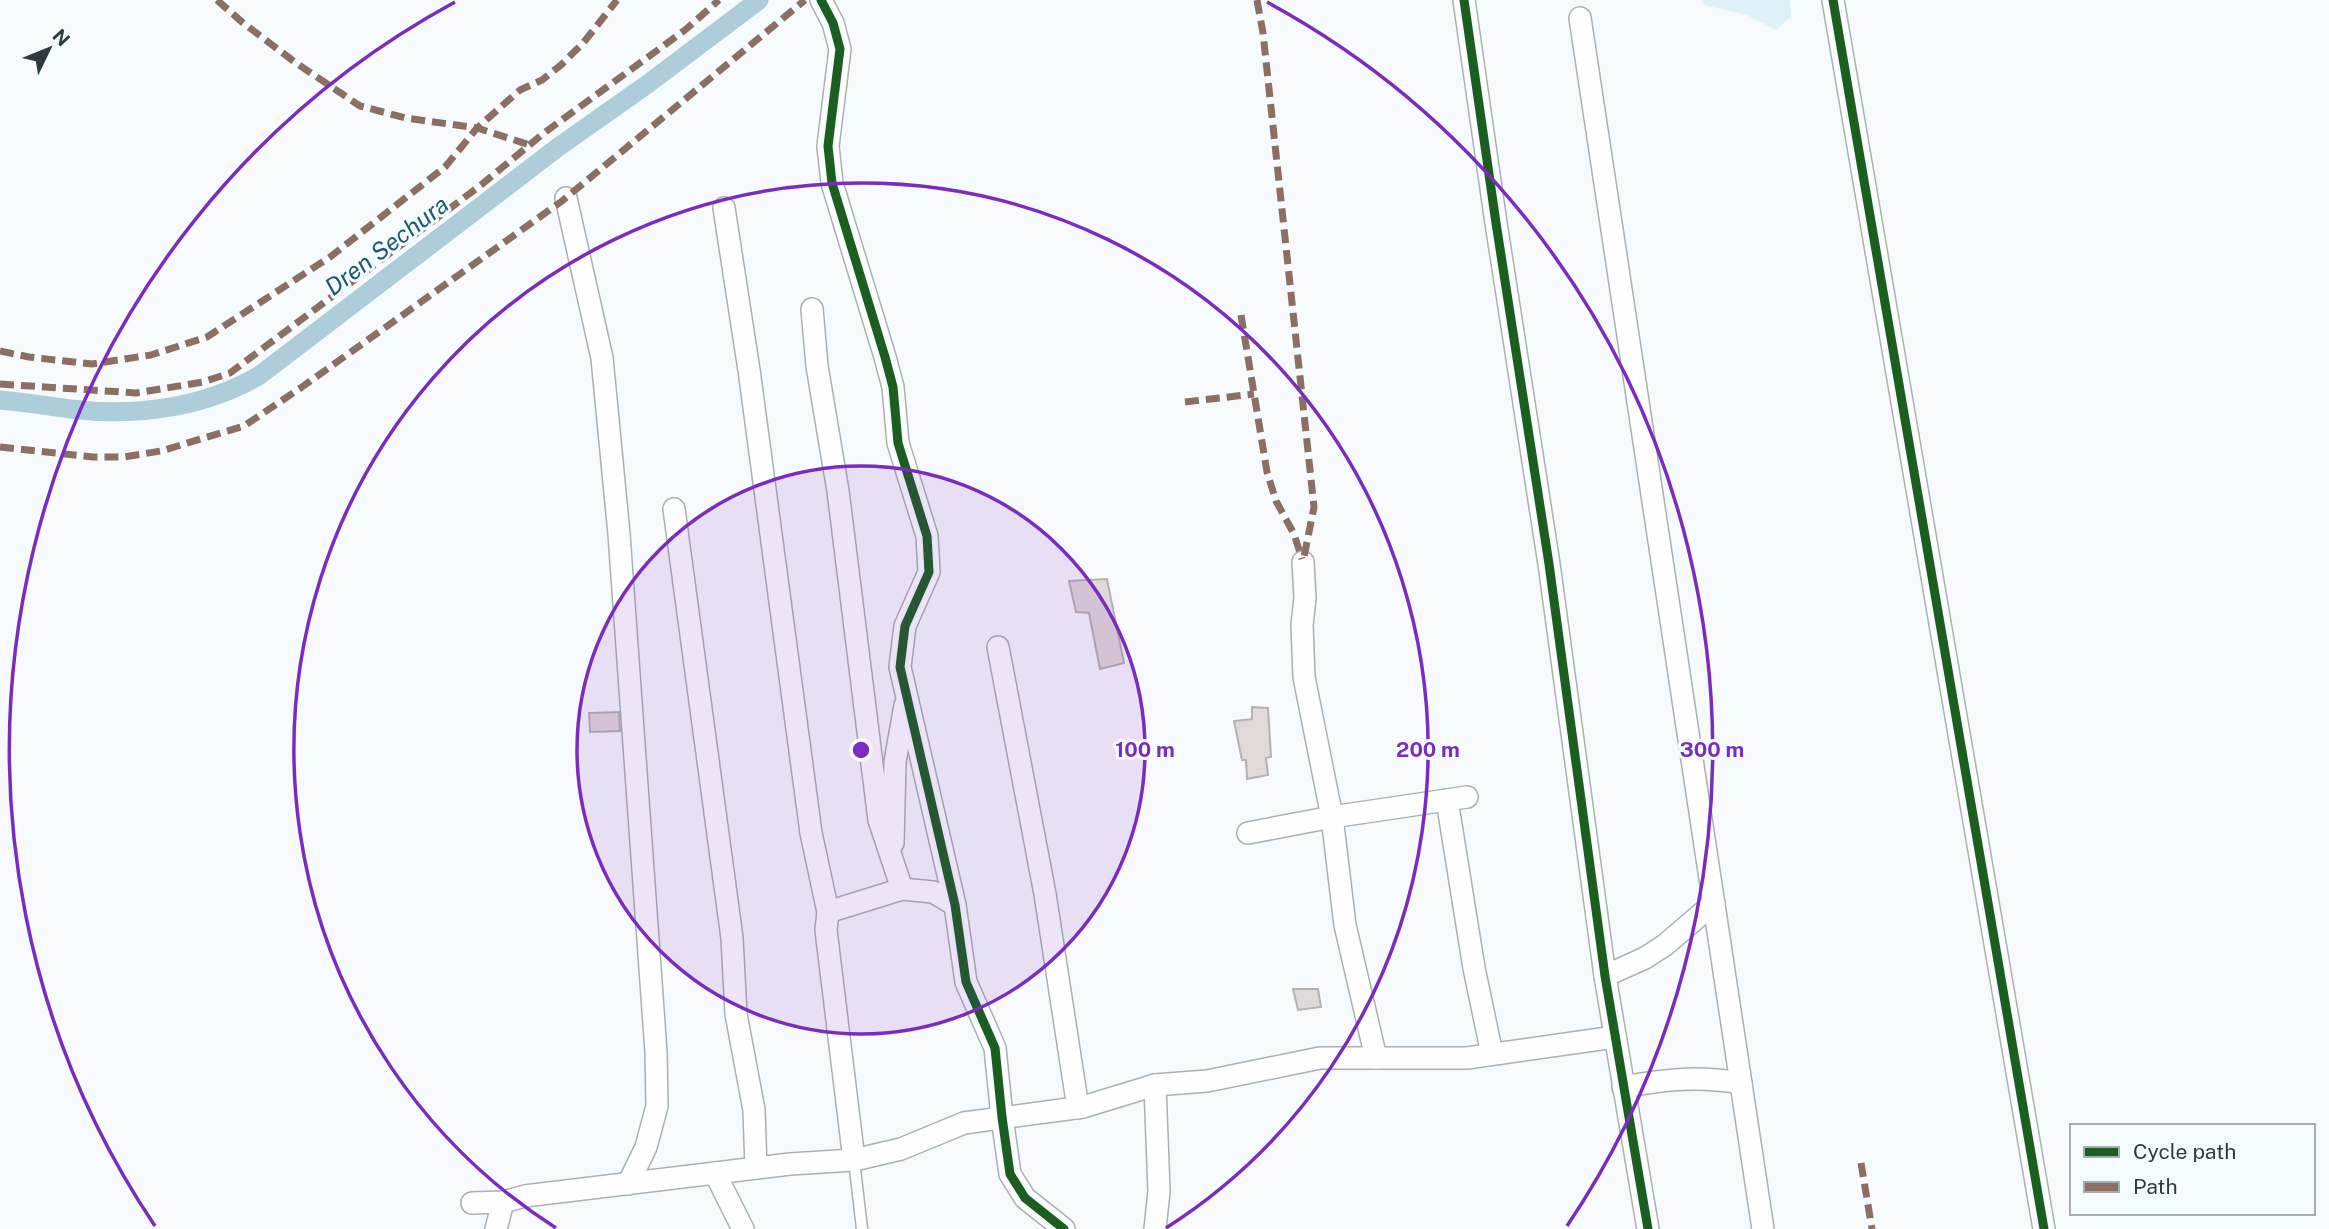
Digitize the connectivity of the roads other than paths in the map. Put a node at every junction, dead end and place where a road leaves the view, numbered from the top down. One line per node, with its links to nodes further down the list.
1 (821, 0): 11 (street)
2 (1464, 0): 19 (street)
3 (1833, 0): 41 (street)
4 (1580, 18): 16 (street)
5 (566, 198): 31 (street)
6 (724, 208): 18 (street)
7 (812, 309): 14 (street)
8 (674, 509): 29 (street)
9 (1303, 562): 12 (street)
10 (998, 647): 26 (street)
11 (907, 697): 14 (street); 17 (street)
12 (1332, 817): 13 (street); 21 (street); 22 (street)
13 (1248, 833)
14 (892, 860): 15 (street)
15 (902, 889): 17 (street); 18 (street)
16 (1714, 903): 19 (street); 23 (street)
17 (955, 905): 27 (street)
18 (828, 912): 28 (street)
19 (1605, 976): 20 (street)
20 (1615, 1038): 21 (street); 25 (street)
21 (1492, 1054): 22 (street)
22 (1376, 1058): 24 (street)
23 (1741, 1083): 25 (street); 40 (street)
24 (1155, 1085): 26 (street); 38 (street)
25 (1623, 1087): 39 (street)
26 (1078, 1108): 27 (street)
27 (1002, 1117): 28 (street); 37 (street)
28 (854, 1160): 29 (street); 36 (lane)
29 (756, 1168): 30 (street)
30 (715, 1173): 31 (street); 35 (street)
31 (628, 1184): 32 (street)
32 (503, 1202): 33 (street); 34 (street)
33 (472, 1203)
34 (496, 1229)
35 (743, 1229)
36 (862, 1229)
37 (1064, 1229)
38 (1155, 1229)
39 (1647, 1229)
40 (1763, 1229)
41 (2044, 1229)

